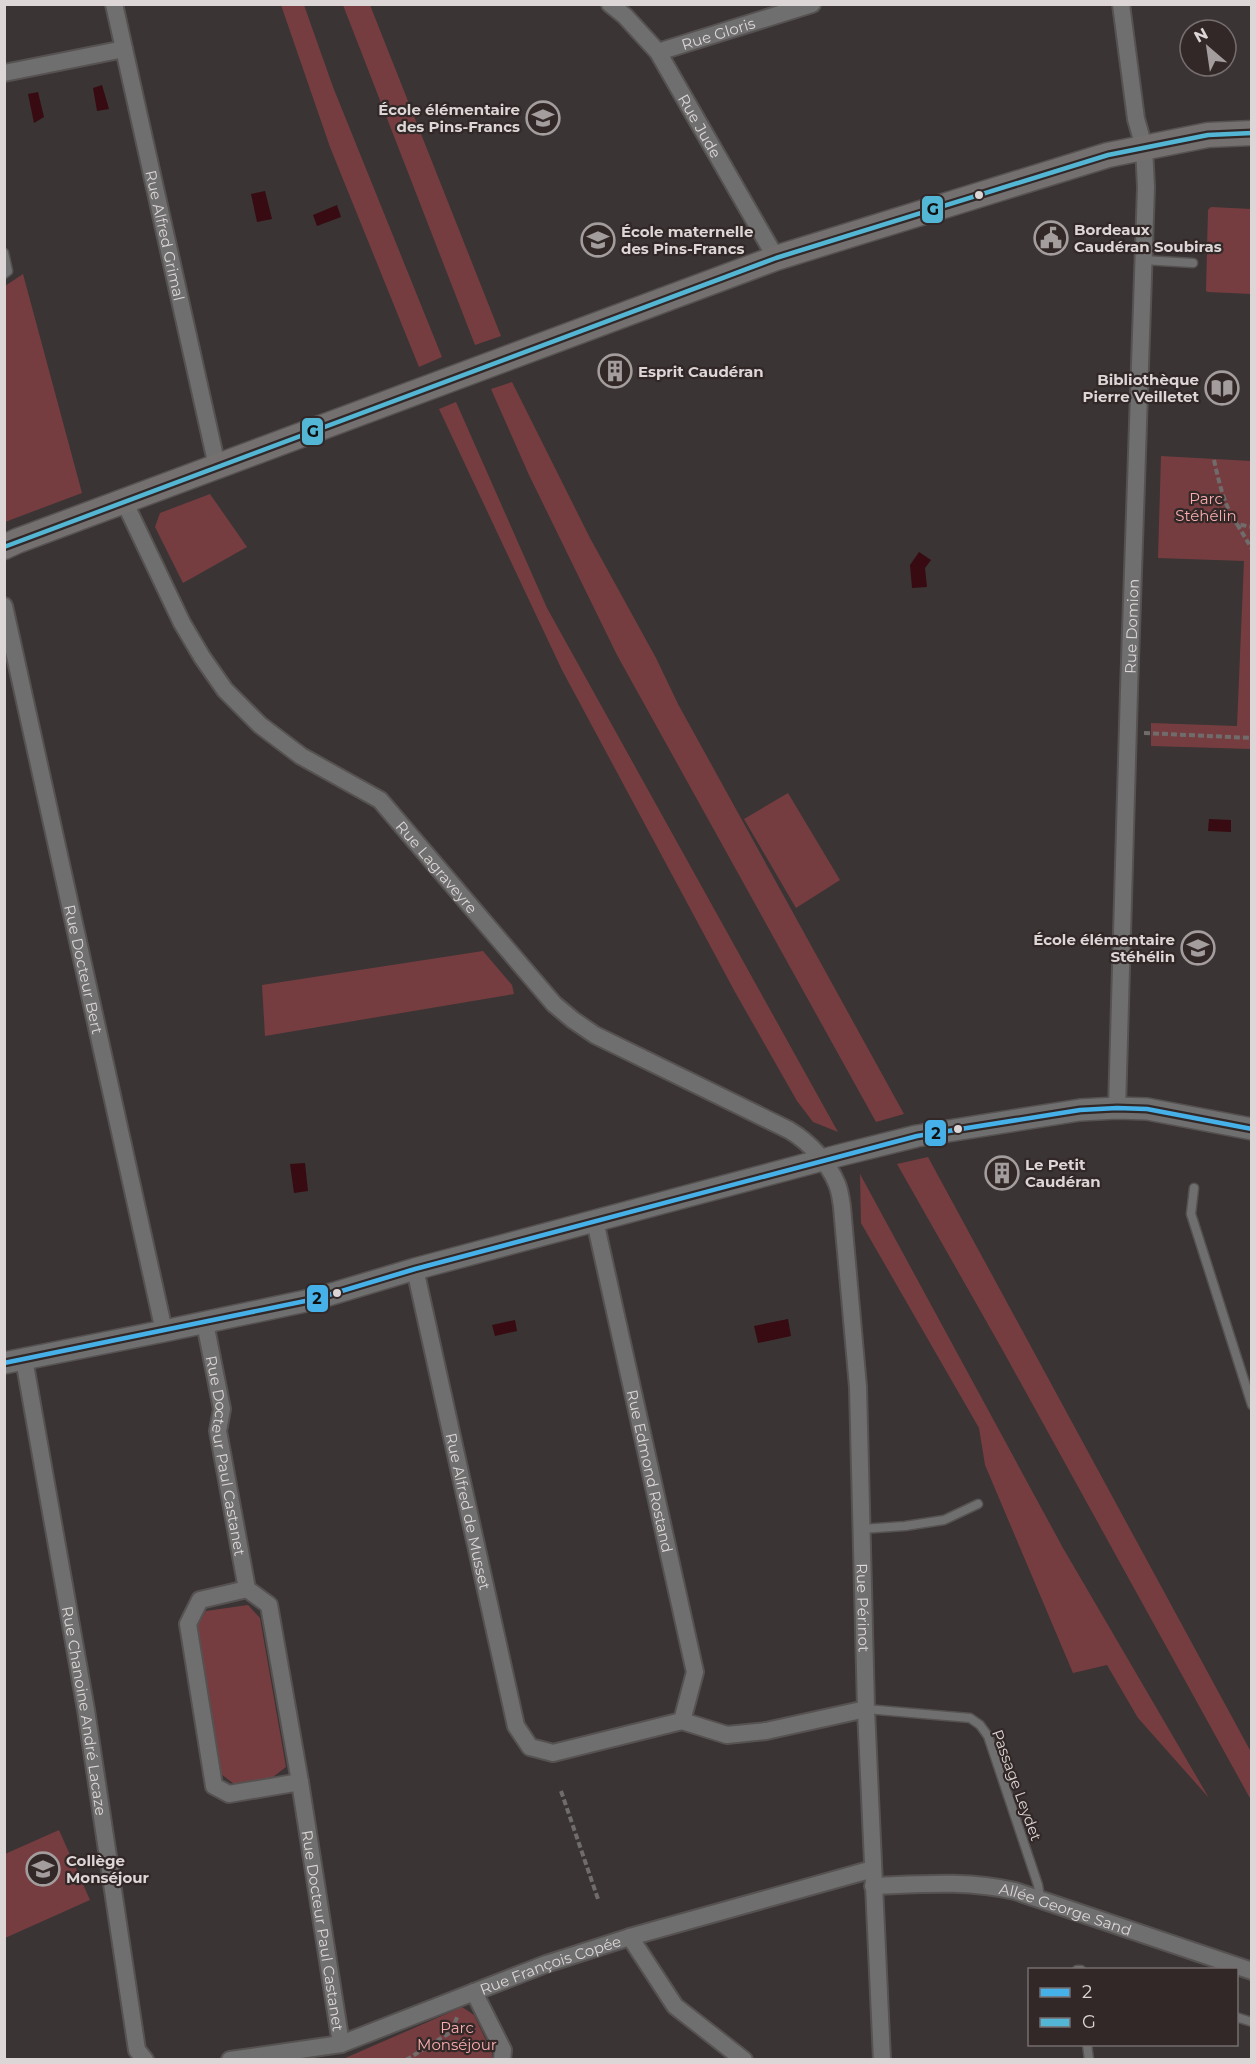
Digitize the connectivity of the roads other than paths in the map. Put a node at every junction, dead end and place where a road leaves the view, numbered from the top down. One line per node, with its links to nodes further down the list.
1 (114, 4): 5 (street, Rue Alfred Grimal)
2 (610, 4): 6 (street, Rue Jude)
3 (812, 4): 6 (street, Rue Gloris)
4 (1121, 4): 9 (street, Rue Domion)
5 (124, 49): 7 (street); 15 (street, Rue Alfred Grimal)
6 (658, 52): 11 (street, Rue Jude)
7 (4, 73)
8 (1251, 133): 9 (main road)
9 (1144, 147): 11 (main road); 12 (street, Rue Domion)
10 (4, 253): 14 (lane)
11 (776, 258): 15 (main road)
12 (1143, 261): 13 (lane); 19 (street, Rue Domion)
13 (1193, 262)
14 (4, 274)
15 (217, 466): 16 (main road)
16 (124, 501): 17 (main road); 21 (street, Rue Lagraveyre)
17 (4, 547)
18 (4, 606): 26 (street, Rue Docteur Bert)
19 (1117, 1108): 20 (street); 21 (street)
20 (1251, 1130)
21 (832, 1157): 23 (street); 30 (street, Rue Périnot)
22 (1194, 1188): 28 (lane)
23 (595, 1221): 24 (street); 33 (street, Rue Edmond Rostand)
24 (415, 1269): 25 (street); 33 (street, Rue Alfred de Musset)
25 (205, 1323): 26 (street); 31 (street, Rue Docteur Paul Castanet)
26 (164, 1331): 27 (street)
27 (14, 1361): 42 (street, Rue Chanoine André Lacaze)
28 (1251, 1405)
29 (978, 1504): 30 (lane)
30 (862, 1529): 32 (street, Rue Périnot)
31 (247, 1589): 34 (street, Rue Docteur Paul Castanet); 34 (street)
32 (866, 1709): 33 (street); 35 (street, Rue Périnot); 37 (lane, Passage Leydet)
33 (682, 1721)
34 (300, 1782): 41 (street, Rue Docteur Paul Castanet)
35 (873, 1869): 36 (street, Rue Périnot); 38 (street, Rue François Copée)
36 (873, 1886): 37 (street, Allée George Sand); 46 (street, Rue Périnot)
37 (1040, 1898): 39 (street, Allée George Sand)
38 (630, 1937): 40 (street, Rue François Copée); 45 (street)
39 (1251, 1971)
40 (474, 1992): 41 (street, Rue François Copée); 44 (street)
41 (341, 2044): 43 (street, Rue François Copée)
42 (145, 2060)
43 (230, 2060)
44 (502, 2060)
45 (744, 2060)
46 (882, 2060)

